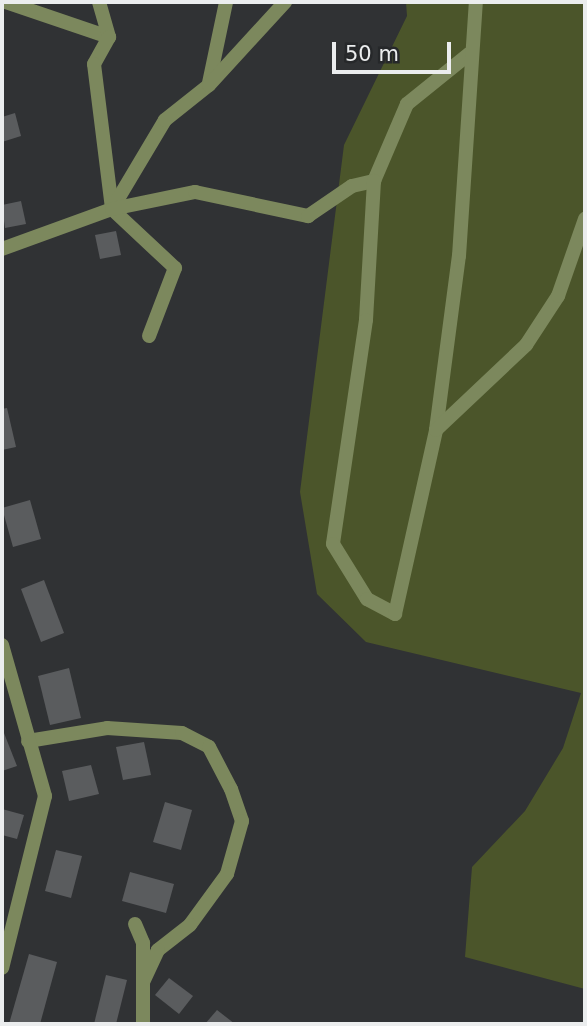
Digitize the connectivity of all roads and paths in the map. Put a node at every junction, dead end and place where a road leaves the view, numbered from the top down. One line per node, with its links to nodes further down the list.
1 (6, 2): 6 (street)
2 (99, 2): 6 (street)
3 (226, 2): 8 (street)
4 (285, 2): 8 (street)
5 (476, 2): 7 (street)
6 (109, 37): 10 (street)
7 (469, 54): 9 (street); 14 (street)
8 (209, 85): 10 (street)
9 (374, 181): 10 (street); 14 (street)
10 (113, 209): 12 (street); 13 (street)
11 (585, 219): 14 (street)
12 (2, 249)
13 (149, 336)
14 (436, 430)
15 (2, 645): 16 (street)
16 (3, 664): 17 (street)
17 (28, 741): 19 (street); 20 (street)
18 (135, 924): 20 (street)
19 (2, 968)
20 (143, 982): 21 (street)
21 (143, 1024)

